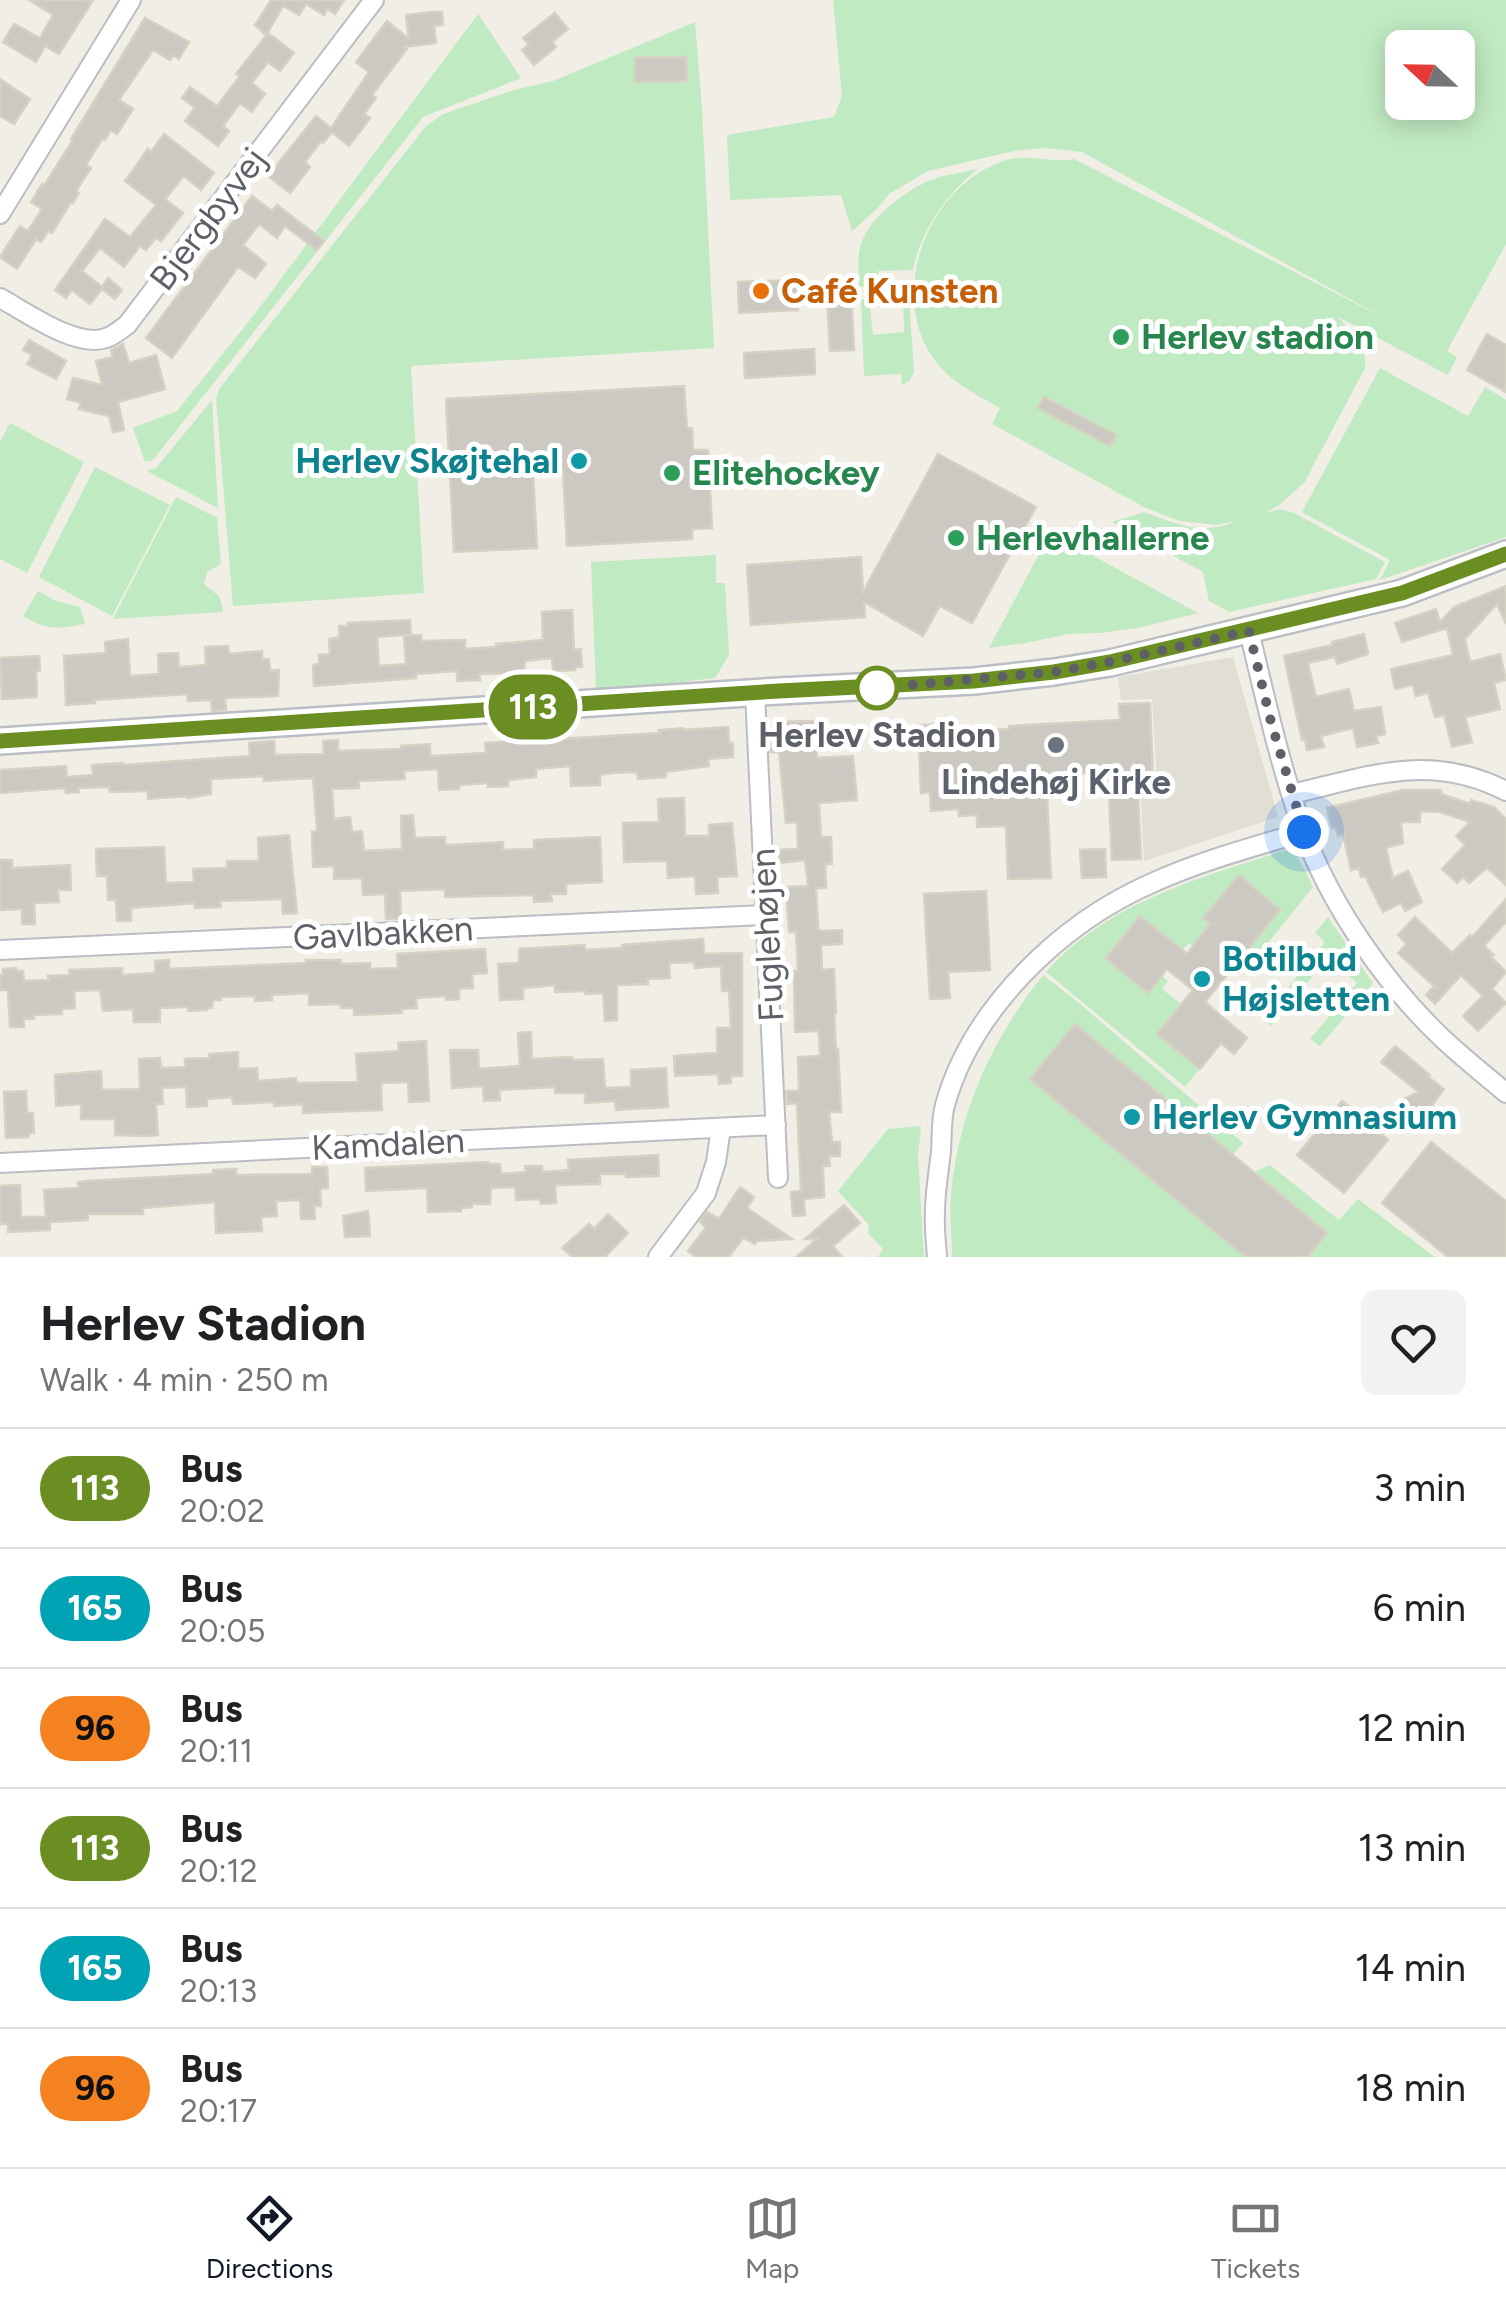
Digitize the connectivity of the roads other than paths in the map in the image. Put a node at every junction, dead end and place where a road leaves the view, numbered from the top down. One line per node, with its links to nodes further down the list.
1 (132, 0): 3 (street)
2 (374, 0): 4 (street, Bjergbyvej)
3 (0, 214)
4 (0, 298)
5 (1506, 554): 6 (street)
6 (1249, 631): 7 (street); 10 (street)
7 (756, 693): 8 (street); 12 (street, Fuglehøjen)
8 (0, 741)
9 (1506, 791): 10 (street)
10 (1292, 794): 11 (street)
11 (1304, 832): 14 (street); 20 (street)
12 (766, 916): 13 (street, Gavlbakken); 15 (street, Fuglehøjen)
13 (0, 950)
14 (1506, 1092)
15 (776, 1125): 16 (street, Kamdalen); 18 (street, Fuglehøjen)
16 (721, 1128): 17 (street, Kamdalen); 19 (street)
17 (0, 1163)
18 (778, 1178)
19 (658, 1257)
20 (937, 1257)

